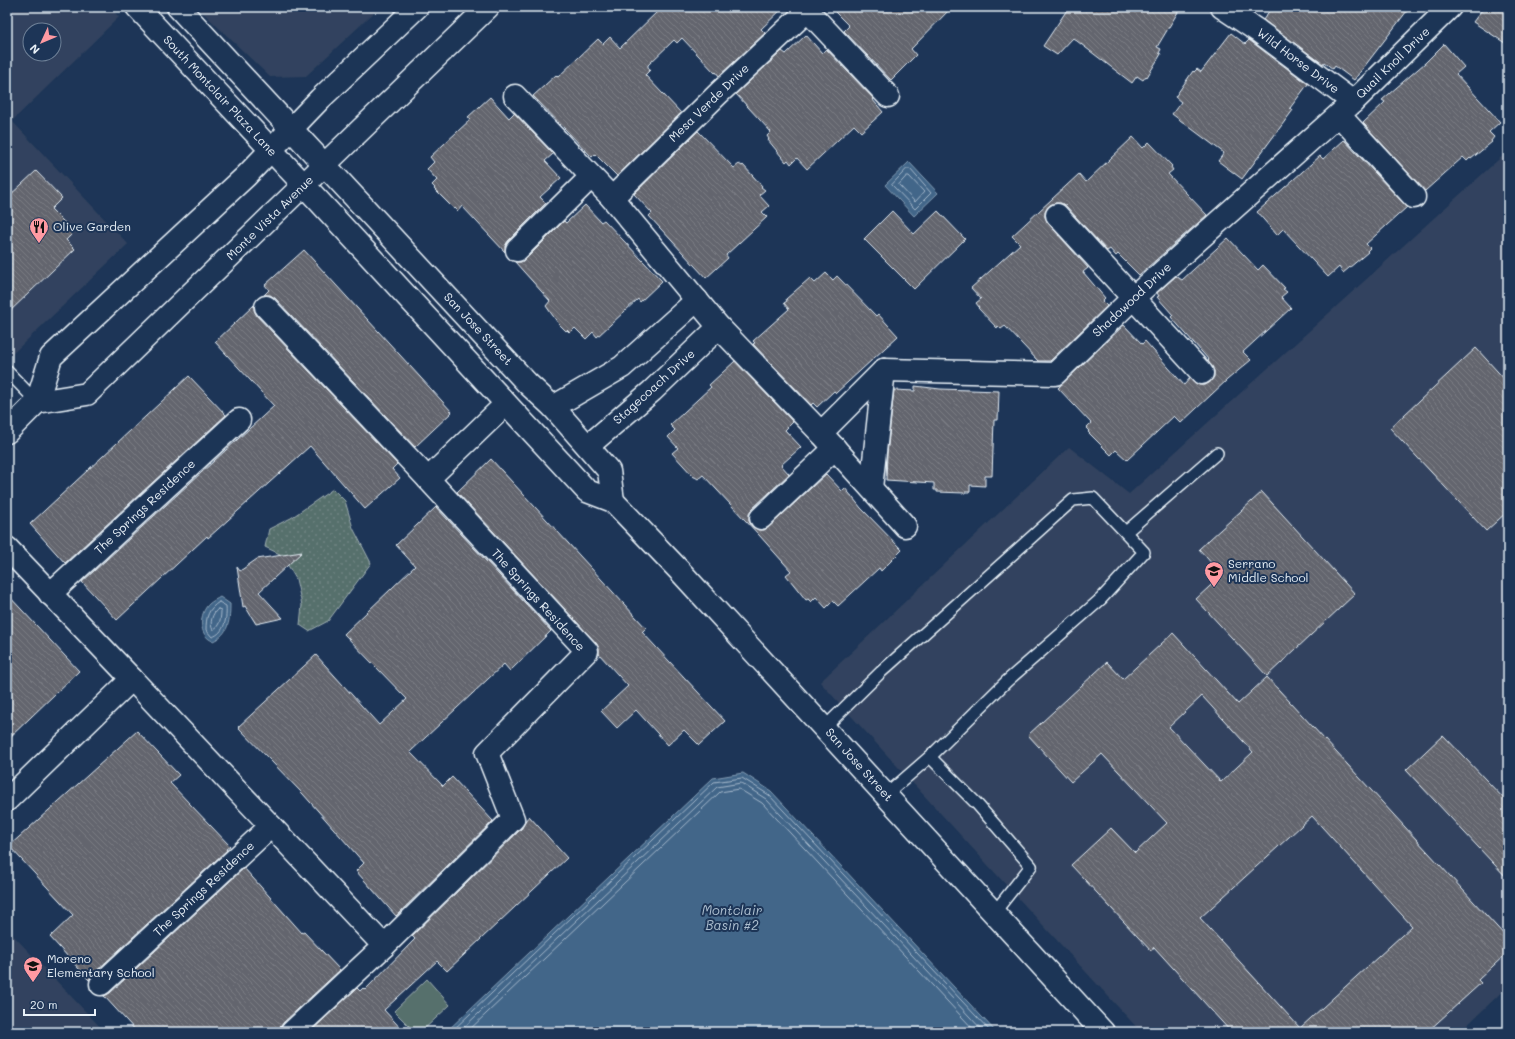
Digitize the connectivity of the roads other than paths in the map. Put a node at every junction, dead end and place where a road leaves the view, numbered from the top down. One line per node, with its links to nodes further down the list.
1 (137, 7): 12 (street, South Montclair Plaza Lane)
2 (178, 7): 11 (street)
3 (417, 7): 11 (street)
4 (488, 7): 13 (street, Monte Vista Avenue)
5 (1222, 7): 10 (street, Wild Horse Drive)
6 (1450, 7): 10 (street, Quail Knoll Drive)
7 (806, 9): 9 (street); 17 (street, Mesa Verde Drive)
8 (515, 96): 14 (street)
9 (888, 96)
10 (1346, 109): 16 (street); 20 (street, Shadowood Drive)
11 (292, 129): 12 (street); 13 (street)
12 (271, 150): 15 (street, South Montclair Plaza Lane); 27 (street)
13 (326, 164): 15 (street, Monte Vista Avenue); 29 (street, San Jose Street)
14 (591, 177): 17 (street); 19 (street)
15 (304, 185): 27 (street, Monte Vista Avenue); 28 (street, San Jose Street)
16 (1414, 197)
17 (612, 198): 21 (street)
18 (1058, 215): 20 (street)
19 (517, 250)
20 (1134, 297): 24 (street, Shadowood Drive); 26 (street)
21 (697, 300): 23 (street); 29 (street)
22 (266, 307): 35 (street, The Springs Residence)
23 (719, 327): 32 (street); 33 (street, Stagecoach Drive)
24 (884, 370): 32 (street); 36 (street)
25 (7, 371): 27 (lane)
26 (1202, 373)
27 (37, 402): 31 (street)
28 (506, 404): 35 (street); 37 (street, San Jose Street)
29 (553, 407): 33 (street, San Jose Street)
30 (239, 420): 42 (street, The Springs Residence)
31 (7, 432)
32 (828, 441): 36 (street); 38 (street)
33 (588, 446): 37 (street, San Jose Street)
34 (1217, 453): 40 (lane)
35 (428, 479): 50 (street, The Springs Residence)
36 (871, 488): 39 (street)
37 (613, 501): 44 (street, San Jose Street)
38 (761, 518)
39 (905, 526)
40 (1126, 532): 44 (lane); 45 (lane)
41 (7, 548): 42 (street)
42 (50, 594): 43 (street)
43 (132, 679): 47 (street); 48 (street)
44 (824, 728): 46 (street, San Jose Street)
45 (930, 757): 46 (lane); 49 (lane)
46 (886, 795): 49 (street, San Jose Street)
47 (7, 800)
48 (271, 826): 50 (street); 51 (street, The Springs Residence)
49 (994, 914): 53 (street, San Jose Street)
50 (384, 946): 52 (street)
51 (101, 984)
52 (292, 1032)
53 (1103, 1032)

